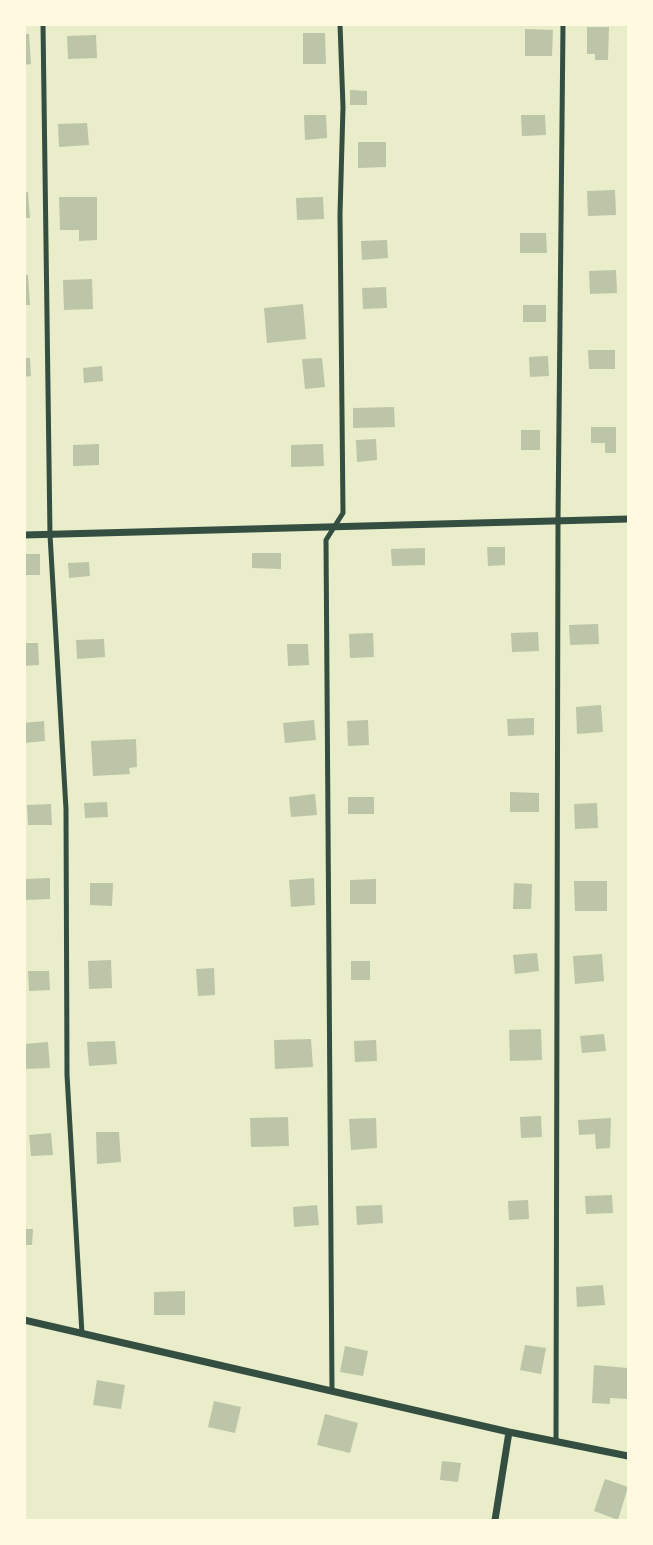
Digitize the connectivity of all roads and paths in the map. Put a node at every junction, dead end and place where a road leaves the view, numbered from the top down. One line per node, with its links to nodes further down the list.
1 (43, 24): 8 (lane)
2 (340, 24): 6 (lane)
3 (564, 24): 5 (lane)
4 (628, 519): 5 (street)
5 (558, 520): 6 (street); 13 (lane)
6 (334, 527): 8 (street); 11 (lane)
7 (24, 535): 8 (street)
8 (50, 535): 10 (lane)
9 (24, 1320): 10 (street)
10 (82, 1334): 11 (street)
11 (332, 1390): 12 (street)
12 (509, 1432): 13 (street); 15 (street)
13 (556, 1441): 14 (street)
14 (628, 1456)
15 (495, 1521)

